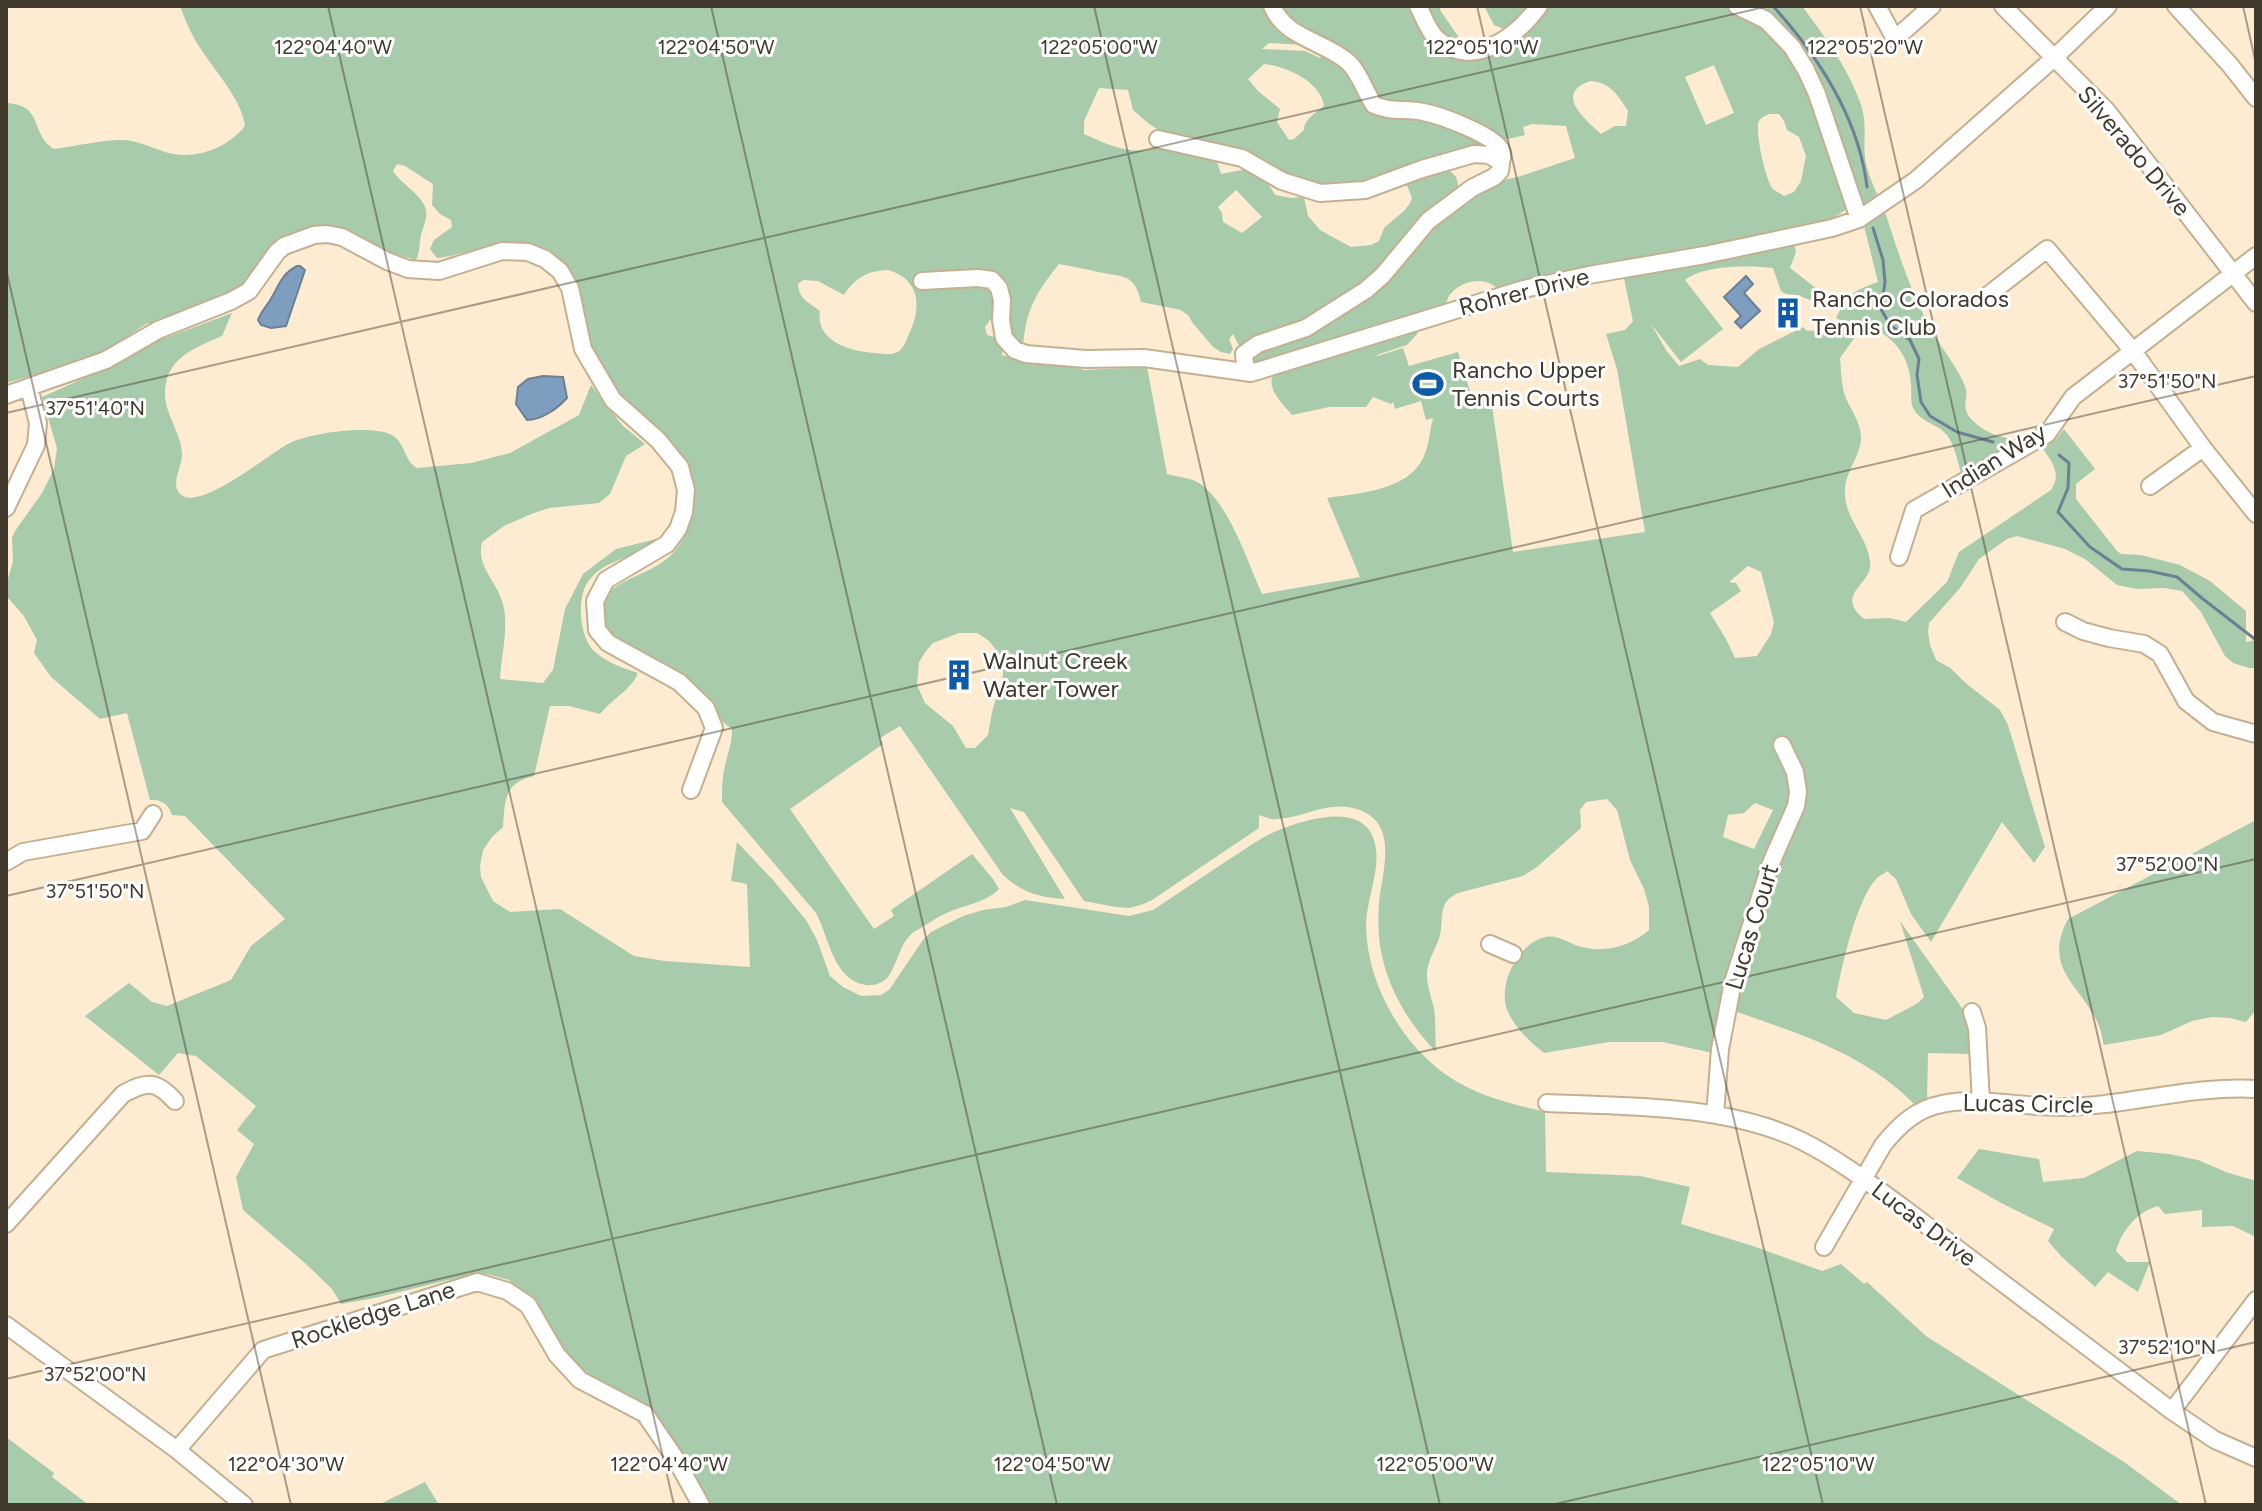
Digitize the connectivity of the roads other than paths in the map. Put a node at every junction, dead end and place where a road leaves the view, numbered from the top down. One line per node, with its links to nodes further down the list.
1 (1272, 6): 13 (street)
2 (1418, 6): 3 (street)
3 (1539, 6)
4 (1737, 6): 14 (street)
5 (1877, 6): 6 (street)
6 (1932, 6)
7 (2003, 6): 10 (street, Silverado Drive)
8 (2108, 6): 10 (street, Rohrer Drive)
9 (2176, 6): 11 (street)
10 (2054, 58): 14 (street, Rohrer Drive); 16 (street, Silverado Drive)
11 (2256, 98)
12 (1158, 139): 13 (street)
13 (1501, 162): 21 (street)
14 (1859, 219): 21 (street, Rohrer Drive)
15 (2256, 256): 16 (street, Indian Way)
16 (2233, 273): 19 (street, Silverado Drive); 20 (street, Indian Way)
17 (922, 281): 21 (street, Rohrer Drive)
18 (1987, 296): 20 (street)
19 (2256, 303)
20 (2133, 351): 24 (street); 28 (street, Indian Way)
21 (1251, 373)
22 (29, 387): 23 (street); 26 (street); 32 (street)
23 (6, 395)
24 (2203, 448): 25 (street); 27 (street)
25 (2150, 486)
26 (6, 508)
27 (2256, 514)
28 (1899, 557)
29 (2065, 622): 30 (street)
30 (2256, 734)
31 (1782, 745): 42 (street, Lucas Court)
32 (691, 790)
33 (153, 814): 34 (street)
34 (6, 862)
35 (1490, 944): 36 (street)
36 (1513, 954)
37 (1972, 1012): 40 (street)
38 (2256, 1089): 40 (street, Lucas Circle)
39 (175, 1101): 44 (street)
40 (1981, 1102): 43 (street, Lucas Circle)
41 (1547, 1103): 42 (street, Lucas Drive)
42 (1715, 1115): 43 (street, Lucas Drive)
43 (1864, 1180): 45 (street, Lucas Circle); 48 (street, Lucas Drive)
44 (6, 1224)
45 (1824, 1247)
46 (2256, 1300): 48 (street)
47 (6, 1325): 49 (street)
48 (2172, 1411): 50 (street, Lucas Drive)
49 (177, 1450): 51 (street); 52 (street, Rockledge Lane)
50 (2256, 1458)
51 (244, 1505)
52 (701, 1505)

